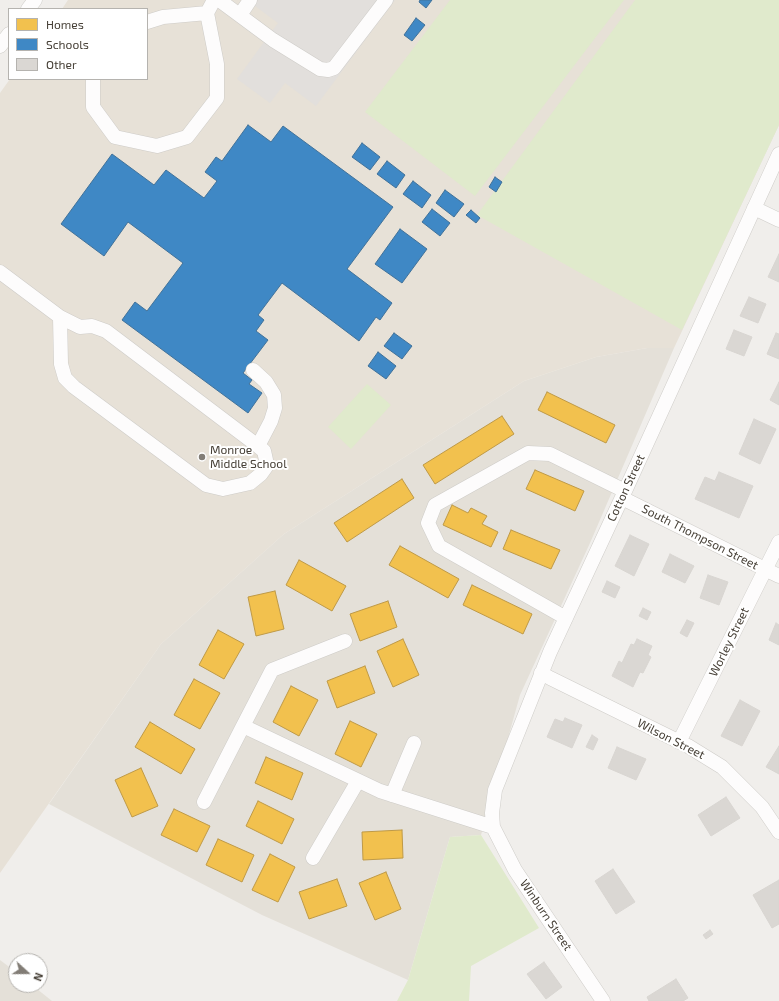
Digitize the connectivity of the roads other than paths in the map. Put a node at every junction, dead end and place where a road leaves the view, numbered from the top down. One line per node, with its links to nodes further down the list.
1 (35, 0): 6 (street)
2 (214, 0): 7 (street)
3 (219, 0): 8 (street)
4 (250, 0): 8 (street)
5 (382, 2): 8 (street)
6 (29, 8)
7 (207, 13): 9 (street); 12 (street)
8 (240, 15)
9 (148, 22)
10 (8, 35): 11 (street)
11 (0, 46)
12 (93, 80)
13 (779, 154): 14 (street, Cotton Street)
14 (754, 208): 15 (street); 20 (street, Cotton Street)
15 (779, 220)
16 (0, 272): 17 (street)
17 (60, 316): 19 (street); 19 (street)
18 (253, 370): 19 (street)
19 (258, 446)
20 (623, 495): 22 (street, South Thompson Street); 24 (street, Cotton Street); 24 (street, South Thompson Street)
21 (779, 542): 22 (street, Worley Street)
22 (765, 569): 23 (street, South Thompson Street); 28 (street, Worley Street)
23 (779, 576)
24 (566, 618): 26 (street, Cotton Street)
25 (344, 641): 27 (street)
26 (541, 673): 28 (street, Wilson Street); 33 (street, Cotton Street)
27 (244, 726): 30 (street); 32 (street)
28 (679, 742): 34 (street, Wilson Street)
29 (414, 743): 31 (street)
30 (358, 781): 31 (street); 35 (street)
31 (392, 795): 33 (street)
32 (204, 802)
33 (493, 827): 36 (street, Winburn Street)
34 (779, 832)
35 (312, 858)
36 (603, 1001)

